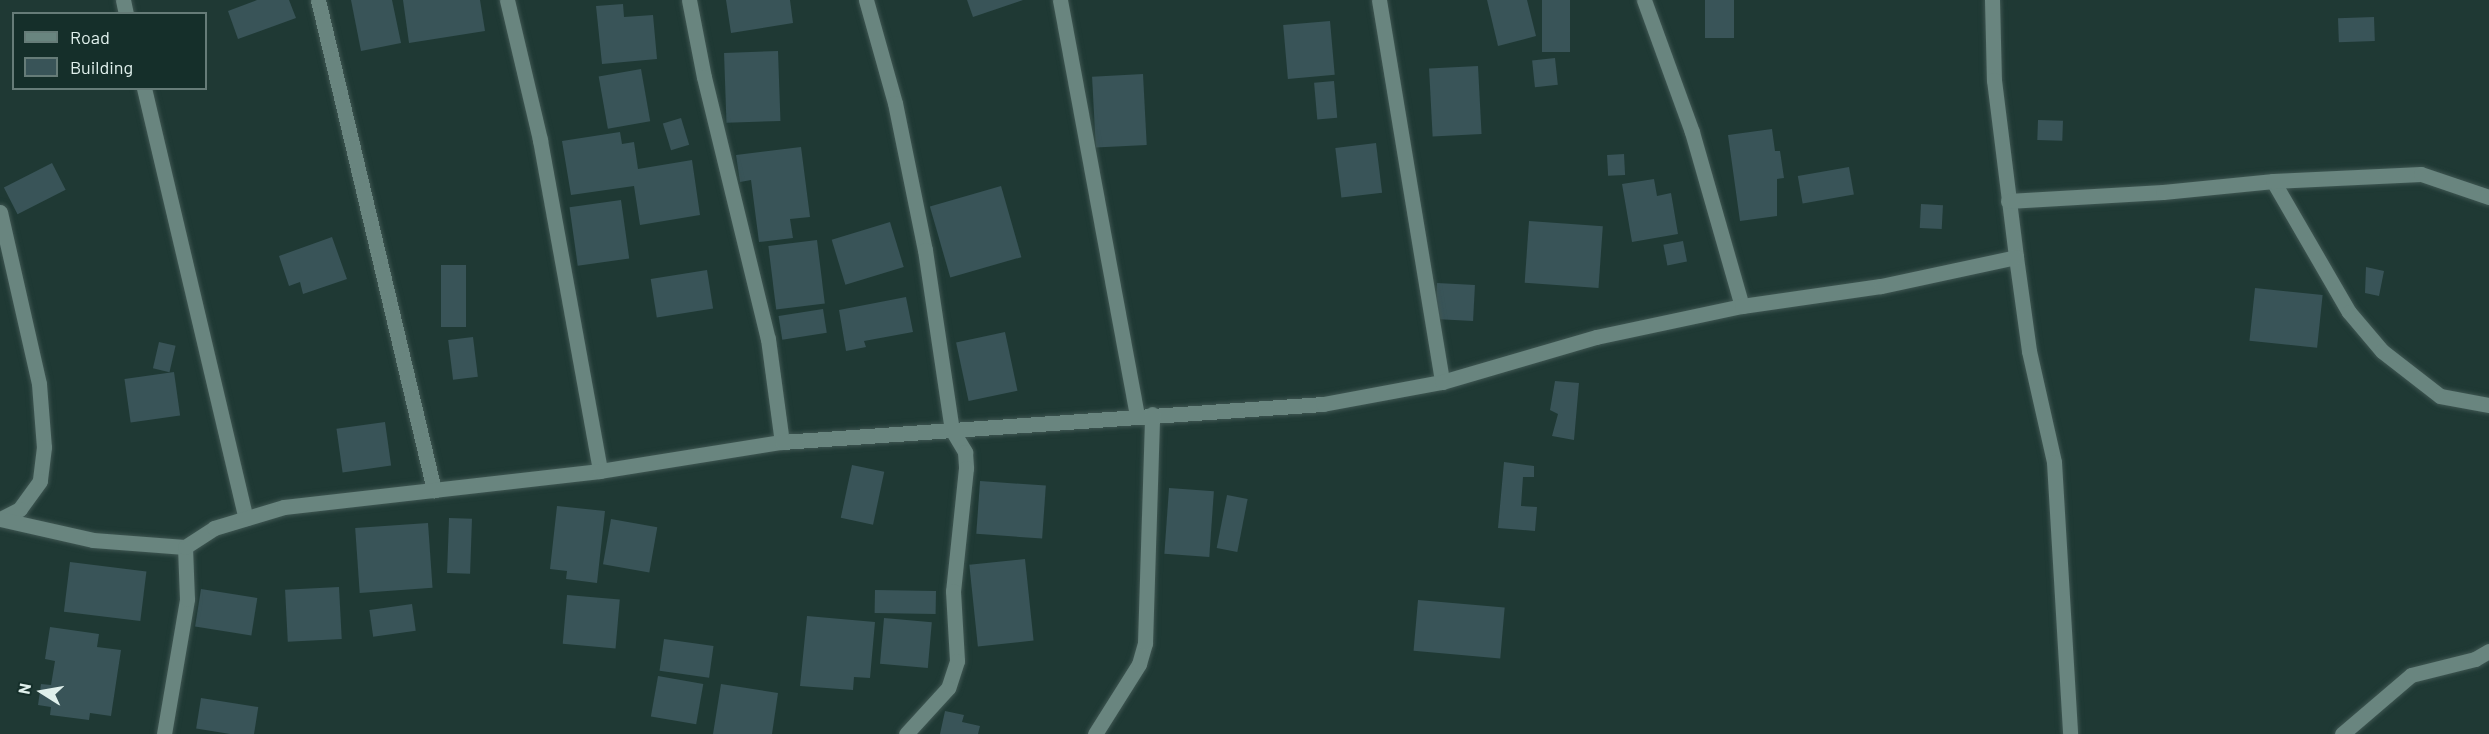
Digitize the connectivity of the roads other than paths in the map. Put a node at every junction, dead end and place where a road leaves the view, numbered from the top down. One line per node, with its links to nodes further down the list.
1 (318, 0): 22 (street)
2 (507, 0): 21 (street)
3 (689, 0): 20 (street)
4 (866, 0): 19 (street)
5 (1060, 0): 18 (street)
6 (1379, 0): 16 (street)
7 (1644, 0): 15 (street)
8 (1992, 0): 12 (street)
9 (144, 90): 23 (street)
10 (2272, 181): 11 (street); 12 (street); 17 (street)
11 (2489, 197)
12 (2008, 201): 14 (street)
13 (0, 212): 24 (street)
14 (2016, 257): 15 (street); 30 (street)
15 (1742, 306): 16 (street)
16 (1442, 382): 18 (street)
17 (2489, 405)
18 (1144, 414): 19 (street); 29 (street)
19 (952, 430): 20 (street); 28 (street)
20 (782, 441): 21 (street)
21 (600, 471): 22 (street)
22 (434, 490): 23 (street)
23 (246, 518): 25 (street)
24 (0, 519): 25 (street)
25 (185, 548): 27 (street)
26 (2489, 651): 31 (street)
27 (164, 734)
28 (906, 734)
29 (1095, 734)
30 (2070, 734)
31 (2342, 734)

